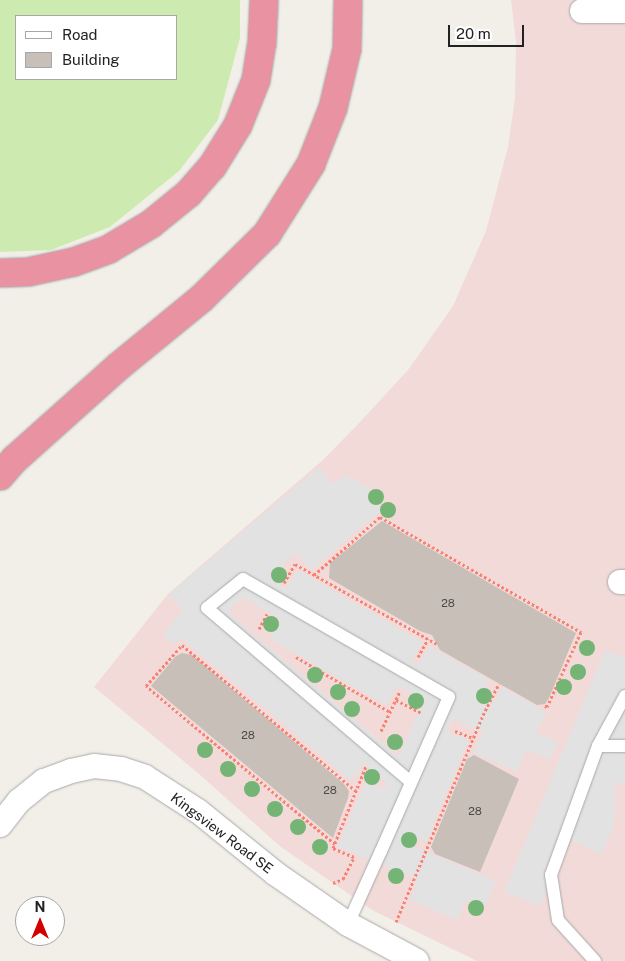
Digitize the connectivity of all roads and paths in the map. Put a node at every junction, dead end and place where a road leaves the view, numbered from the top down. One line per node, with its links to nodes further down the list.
1 (264, 0): 5 (highway)
2 (348, 0): 6 (highway)
3 (582, 5): 4 (street)
4 (625, 11)
5 (0, 273)
6 (0, 476)
7 (314, 575): 12 (path)
8 (428, 640): 9 (path)
9 (408, 673): 15 (path); 15 (lane); 16 (lane)
10 (499, 684): 22 (path)
11 (625, 696): 13 (lane)
12 (543, 704)
13 (598, 746): 14 (lane); 24 (lane)
14 (625, 746)
15 (373, 749): 16 (lane); 17 (path)
16 (411, 782): 21 (lane)
17 (356, 791): 19 (path); 19 (path)
18 (0, 825): 20 (street, Kingsview Road SE)
19 (335, 844): 20 (path)
20 (304, 894): 21 (street, Kingsview Road SE)
21 (348, 924): 22 (street, Kingsview Road SE)
22 (386, 946): 23 (street, Kingsview Road SE)
23 (417, 961)
24 (595, 961)

